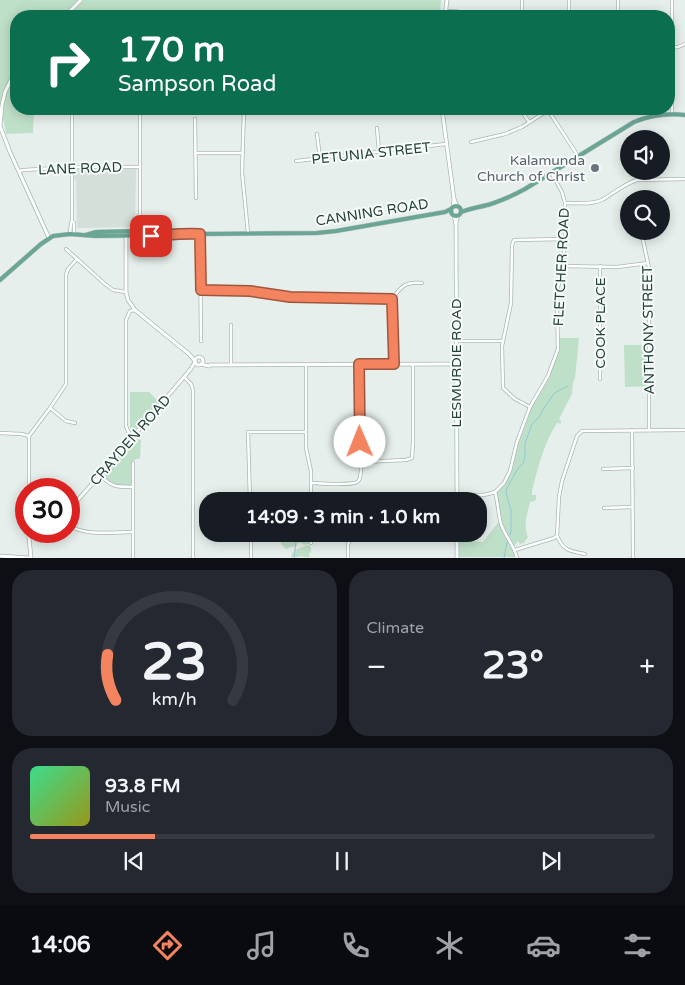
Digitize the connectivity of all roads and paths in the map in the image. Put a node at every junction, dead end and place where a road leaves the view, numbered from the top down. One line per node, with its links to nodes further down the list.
1 (81, 0): 2 (street)
2 (71, 10)
3 (10, 82): 14 (street)
4 (72, 115): 26 (street)
5 (140, 115): 25 (street)
6 (244, 115): 21 (street)
7 (443, 115): 18 (street, LESMURDIE ROAD)
8 (525, 115): 13 (street)
9 (541, 115): 13 (street)
10 (552, 115): 22 (street)
11 (662, 115): 22 (main road)
12 (195, 119): 20 (street)
13 (529, 122): 17 (street)
14 (0, 126): 27 (street)
15 (377, 128): 19 (street)
16 (317, 134): 23 (street)
17 (471, 142)
18 (446, 144): 19 (street, PETUNIA STREET); 32 (street, LESMURDIE ROAD)
19 (379, 152): 23 (street, PETUNIA STREET)
20 (196, 153): 21 (street); 30 (street)
21 (242, 153): 34 (street)
22 (578, 156): 28 (main road)
23 (320, 158): 24 (street, PETUNIA STREET)
24 (296, 161)
25 (140, 166): 26 (street, LANE ROAD); 33 (street)
26 (72, 167): 27 (street, LANE ROAD); 35 (street)
27 (19, 171): 38 (street)
28 (551, 173): 31 (street, FLETCHER ROAD); 32 (main road)
29 (685, 179): 31 (street)
30 (196, 198)
31 (565, 203): 39 (street, FLETCHER ROAD)
32 (456, 211): 34 (main road, CANNING ROAD); 54 (street, LESMURDIE ROAD)
33 (140, 232): 36 (main road, CANNING ROAD); 37 (main road, CANNING ROAD)
34 (248, 233): 37 (main road, CANNING ROAD)
35 (72, 234): 36 (main road, CANNING ROAD); 38 (main road, CANNING ROAD)
36 (126, 234): 49 (street)
37 (200, 234): 48 (street)
38 (49, 238): 46 (main road, CANNING ROAD)
39 (565, 239): 44 (street, FLETCHER ROAD); 55 (street)
40 (643, 240): 43 (street, ANTHONY STREET)
41 (66, 249): 42 (street)
42 (77, 259): 49 (street); 67 (street)
43 (648, 263): 45 (street); 71 (street, ANTHONY STREET)
44 (562, 266): 45 (street); 68 (street, FLETCHER ROAD)
45 (600, 266): 66 (street, COOK PLACE)
46 (0, 280)
47 (422, 283): 50 (street)
48 (201, 290): 50 (street); 53 (street)
49 (126, 292): 51 (street)
50 (392, 299): 59 (street)
51 (135, 310): 56 (street); 76 (street)
52 (231, 325): 62 (street)
53 (201, 341)
54 (456, 341): 55 (street); 61 (street, LESMURDIE ROAD)
55 (502, 342): 68 (street)
56 (196, 360): 57 (street); 57 (street); 64 (street, CRAYDEN ROAD)
57 (201, 363): 62 (street); 64 (street, CRAYDEN ROAD)
58 (359, 364): 59 (street); 63 (street); 77 (street)
59 (394, 364): 60 (street)
60 (413, 364): 61 (street); 77 (street)
61 (456, 364): 87 (street, LESMURDIE ROAD)
62 (231, 365): 63 (street)
63 (306, 365): 73 (street)
64 (190, 370): 65 (street, CRAYDEN ROAD)
65 (184, 377): 76 (street, CRAYDEN ROAD); 106 (street)
66 (600, 379)
67 (50, 408): 69 (street); 75 (street)
68 (530, 408): 88 (street, FLETCHER ROAD)
69 (75, 423)
70 (632, 430): 71 (street); 79 (street); 95 (street)
71 (649, 430): 72 (street)
72 (685, 430)
73 (306, 432): 83 (street); 85 (street)
74 (0, 433): 75 (street)
75 (28, 436): 82 (street)
76 (133, 438): 81 (street, CRAYDEN ROAD)
77 (361, 462): 83 (street)
78 (133, 463): 84 (street)
79 (633, 468): 80 (street); 91 (street)
80 (602, 469)
81 (100, 475): 84 (street); 90 (street, CRAYDEN ROAD)
82 (29, 478)
83 (311, 483): 86 (street)
84 (133, 487): 94 (street)
85 (250, 492)
86 (311, 492)
87 (457, 492)
88 (495, 492): 89 (street); 100 (street)
89 (487, 494)
90 (80, 498)
91 (633, 507): 92 (street); 111 (street)
92 (604, 508)
93 (80, 530): 94 (street)
94 (133, 532): 105 (street)
95 (557, 536): 100 (street); 101 (street)
96 (251, 542): 107 (street)
97 (349, 542): 108 (street)
98 (457, 542): 109 (street)
99 (29, 543): 104 (street)
100 (515, 550): 110 (street)
101 (585, 554)
102 (0, 556): 103 (street)
103 (7, 557): 104 (street)
104 (29, 557)
105 (133, 558)
106 (193, 558)
107 (251, 558)
108 (348, 558)
109 (457, 558)
110 (517, 558)
111 (633, 558)

